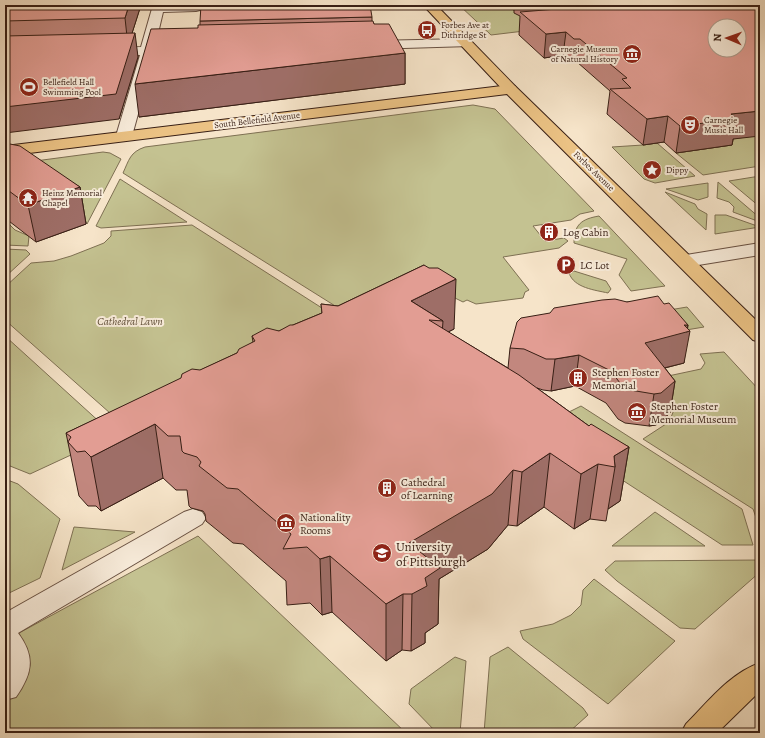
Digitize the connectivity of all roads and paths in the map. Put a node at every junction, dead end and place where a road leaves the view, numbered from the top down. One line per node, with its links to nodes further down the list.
1 (429, 5): 6 (main road, Forbes Avenue)
2 (11, 7): 5 (street)
3 (159, 7): 4 (street); 9 (street)
4 (196, 7)
5 (5, 22)
6 (465, 42): 7 (street); 11 (main road, Forbes Avenue)
7 (359, 45)
8 (190, 50): 9 (street)
9 (148, 51): 10 (street); 12 (street)
10 (97, 52)
11 (510, 89): 12 (main road, South Bellefield Avenue); 15 (main road, Forbes Avenue)
12 (124, 136): 13 (main road, South Bellefield Avenue)
13 (5, 151)
14 (760, 249): 15 (street)
15 (686, 261): 16 (main road, Forbes Avenue)
16 (760, 336)
17 (193, 518): 18 (street)
18 (5, 627)
19 (5, 637): 21 (street)
20 (760, 675): 22 (main road)
21 (5, 688)
22 (697, 733)

